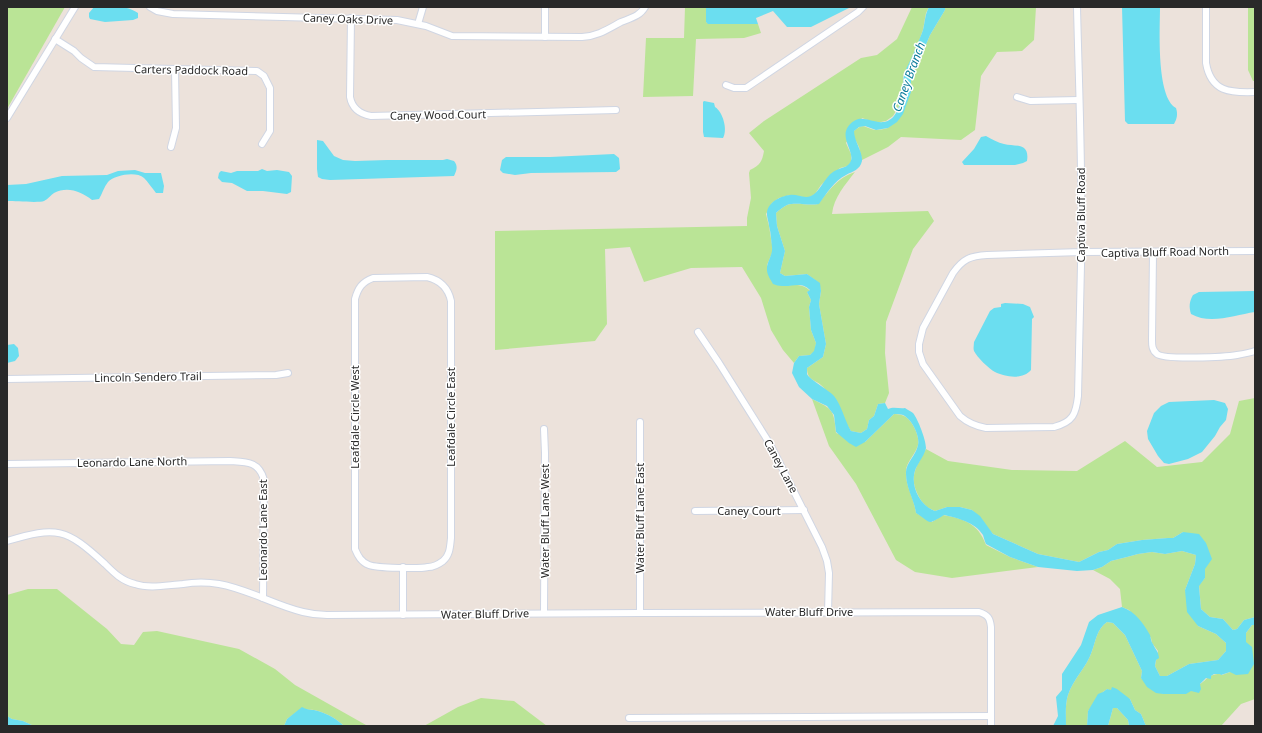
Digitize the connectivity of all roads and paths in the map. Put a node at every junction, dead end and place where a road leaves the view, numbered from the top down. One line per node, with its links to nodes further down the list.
1 (75, 7): 12 (street)
2 (150, 7): 9 (street, Caney Oaks Drive)
3 (423, 7): 10 (street)
4 (545, 7): 11 (street)
5 (645, 7): 11 (street, Caney Oaks Drive)
6 (864, 7): 14 (street)
7 (1077, 7): 17 (street, Captiva Bluff Road)
8 (1206, 7): 15 (street)
9 (351, 18): 10 (street, Caney Oaks Drive); 18 (street, Caney Wood Court)
10 (418, 24): 11 (street, Caney Oaks Drive)
11 (545, 37)
12 (55, 40): 13 (street, Carters Paddock Road); 19 (street)
13 (175, 69): 20 (street, Carters Paddock Road); 21 (street)
14 (726, 85)
15 (1255, 92)
16 (1017, 97): 17 (street)
17 (1080, 100): 23 (street, Captiva Bluff Road)
18 (616, 110)
19 (7, 118)
20 (262, 144)
21 (171, 147)
22 (1255, 251): 24 (street, Captiva Bluff Road North)
23 (1082, 252): 24 (street, Captiva Bluff Road North); 30 (street, Captiva Bluff Road); 30 (street, Captiva Bluff Road North)
24 (1153, 252): 27 (street)
25 (445, 287): 38 (street, Leafdale Circle East); 38 (street, Leafdale Circle West)
26 (698, 332): 35 (street, Caney Lane)
27 (1255, 351)
28 (288, 373): 29 (street, Lincoln Sendero Trail)
29 (7, 379)
30 (1069, 420)
31 (640, 422): 41 (street, Water Bluff Lane East)
32 (544, 429): 40 (street, Water Bluff Lane West)
33 (7, 464): 34 (street, Leonardo Lane North)
34 (255, 466): 39 (street, Leonardo Lane East)
35 (804, 510): 36 (street, Caney Court); 42 (street, Caney Lane)
36 (695, 511)
37 (7, 541): 39 (street, Water Bluff Drive)
38 (403, 567): 43 (street)
39 (263, 598): 43 (street, Water Bluff Drive)
40 (544, 613): 41 (street, Water Bluff Drive); 43 (street, Water Bluff Drive)
41 (640, 613): 42 (street, Water Bluff Drive)
42 (828, 613): 44 (street, Water Bluff Drive)
43 (403, 615)
44 (991, 716): 45 (street); 46 (street)
45 (629, 718)
46 (991, 726)

